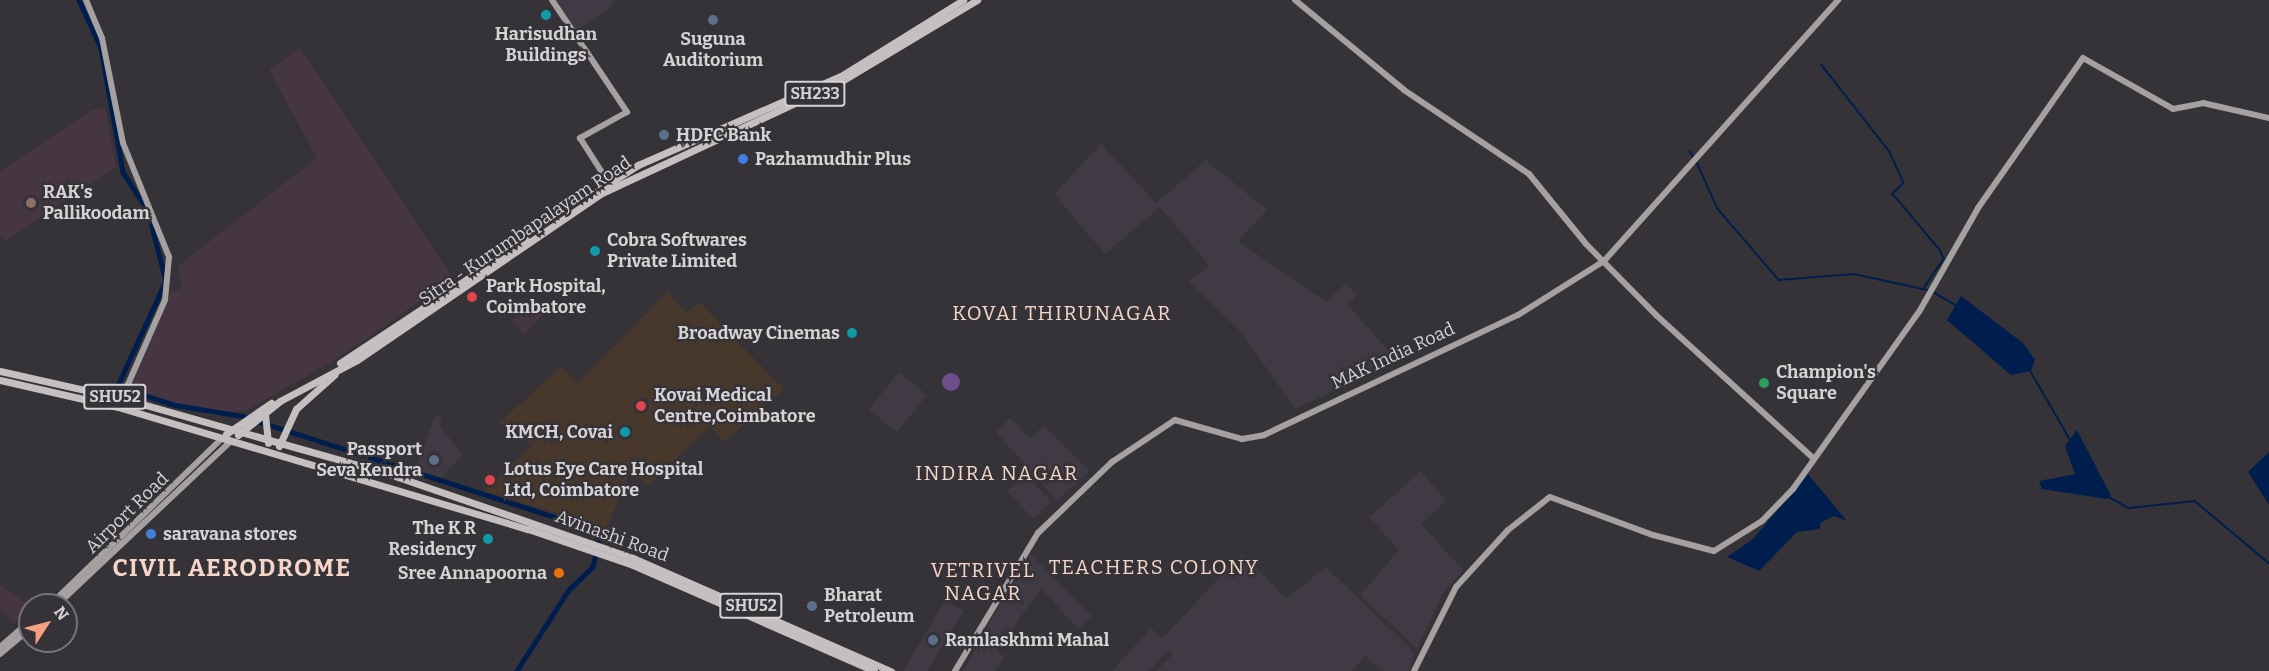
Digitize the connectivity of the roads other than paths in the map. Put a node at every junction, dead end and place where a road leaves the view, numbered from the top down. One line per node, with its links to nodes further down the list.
1 (86, 0): 13 (street)
2 (552, 0): 8 (street)
3 (963, 0): 8 (main road)
4 (977, 0): 8 (main road, Sitra - Kurumbapalayam Road / SH233)
5 (1295, 0): 9 (street)
6 (1838, 0): 9 (street, MAK India Road)
7 (2269, 118): 22 (street)
8 (611, 185): 10 (main road, Sitra - Kurumbapalayam Road / SH233)
9 (1604, 261): 22 (street); 35 (street, MAK India Road)
10 (358, 358): 14 (main road, Sitra - Kurumbapalayam Road / SH233); 15 (main road, Sitra - Kurumbapalayam Road / SH233); 21 (main road)
11 (0, 371): 13 (main road, Avinashi Road / SHU52)
12 (0, 380): 18 (main road, Avinashi Road / SHU52)
13 (123, 395): 16 (main road, Avinashi Road / SHU52)
14 (264, 415): 15 (main road, Sitra - Kurumbapalayam Road / SH233); 20 (main road)
15 (245, 425): 16 (main road, Sitra - Kurumbapalayam Road / SH233); 17 (main road, Sitra - Kurumbapalayam Road / SH233)
16 (228, 432): 17 (main road, Avinashi Road / SHU52); 18 (main road, Sitra - Kurumbapalayam Road / SH233)
17 (238, 435): 19 (main road, Sitra - Kurumbapalayam Road / SH233); 20 (main road, Avinashi Road / SHU52)
18 (221, 439): 19 (main road, Avinashi Road / SHU52); 27 (street, Airport Road)
19 (230, 442): 24 (main road, Avinashi Road / SHU52); 28 (street, Airport Road)
20 (268, 442): 21 (main road, Avinashi Road / SHU52)
21 (280, 443): 23 (main road, Avinashi Road / SHU52)
22 (1813, 458): 36 (street)
23 (390, 474): 24 (main road); 25 (main road, Avinashi Road / SHU52)
24 (386, 484): 25 (main road, Avinashi Road / SHU52)
25 (591, 547): 26 (main road, Avinashi Road / SHU52)
26 (606, 553): 33 (main road, Avinashi Road / SHU52); 34 (main road, Avinashi Road / SHU52)
27 (62, 593)
28 (70, 593)
29 (18, 631): 31 (street)
30 (18, 639): 32 (street)
31 (0, 647)
32 (0, 654)
33 (874, 671)
34 (891, 671)
35 (954, 671)
36 (1414, 671)

